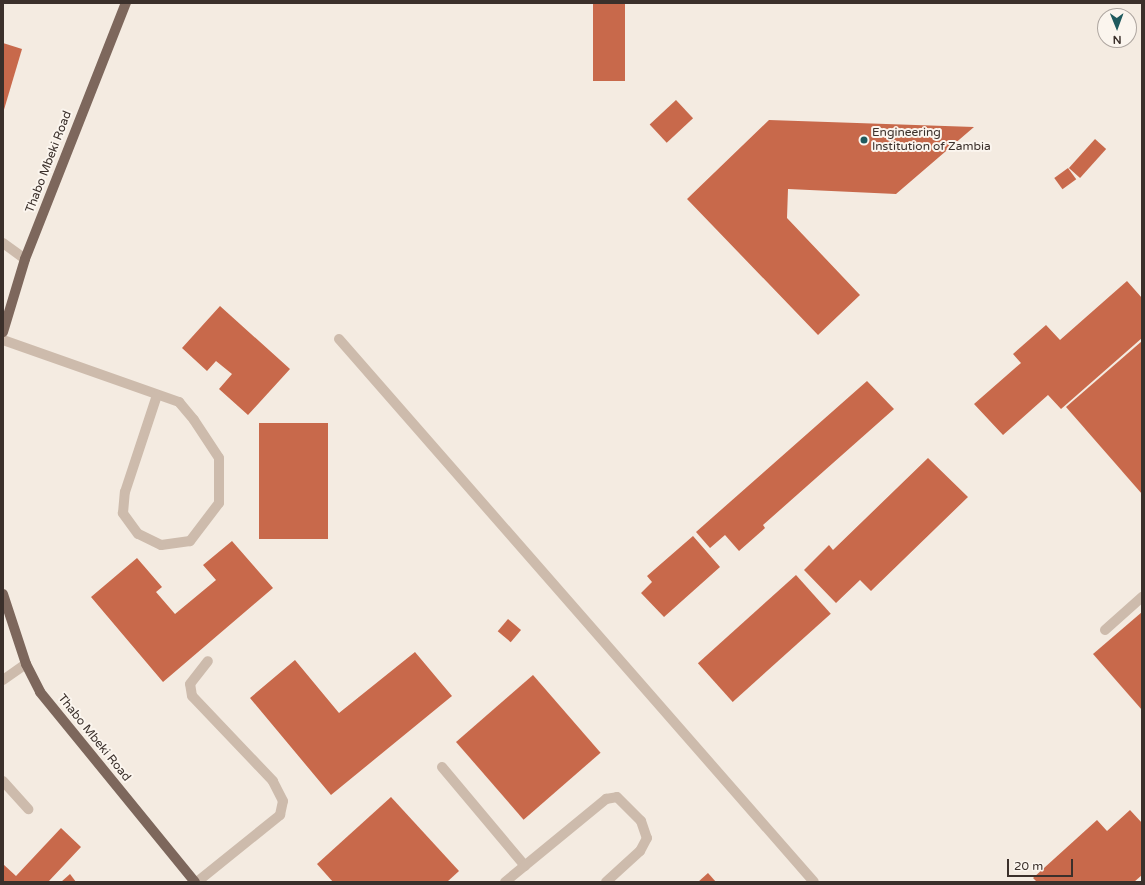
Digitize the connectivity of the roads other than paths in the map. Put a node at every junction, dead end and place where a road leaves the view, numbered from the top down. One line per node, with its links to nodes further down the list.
1 (126, 3): 3 (main road, Thabo Mbeki Road)
2 (3, 243): 3 (street)
3 (25, 259): 4 (main road, Thabo Mbeki Road)
4 (3, 332)
5 (339, 339): 21 (street)
6 (3, 340): 7 (street)
7 (157, 395): 7 (street)
8 (3, 594): 12 (main road, Thabo Mbeki Road)
9 (1142, 597): 10 (street)
10 (1105, 630)
11 (208, 661): 18 (street)
12 (26, 664): 13 (street); 18 (main road, Thabo Mbeki Road)
13 (3, 680)
14 (442, 767): 17 (street)
15 (3, 781): 16 (street)
16 (28, 809)
17 (524, 866): 19 (street); 20 (street)
18 (196, 882)
19 (505, 882)
20 (606, 882)
21 (814, 882)

